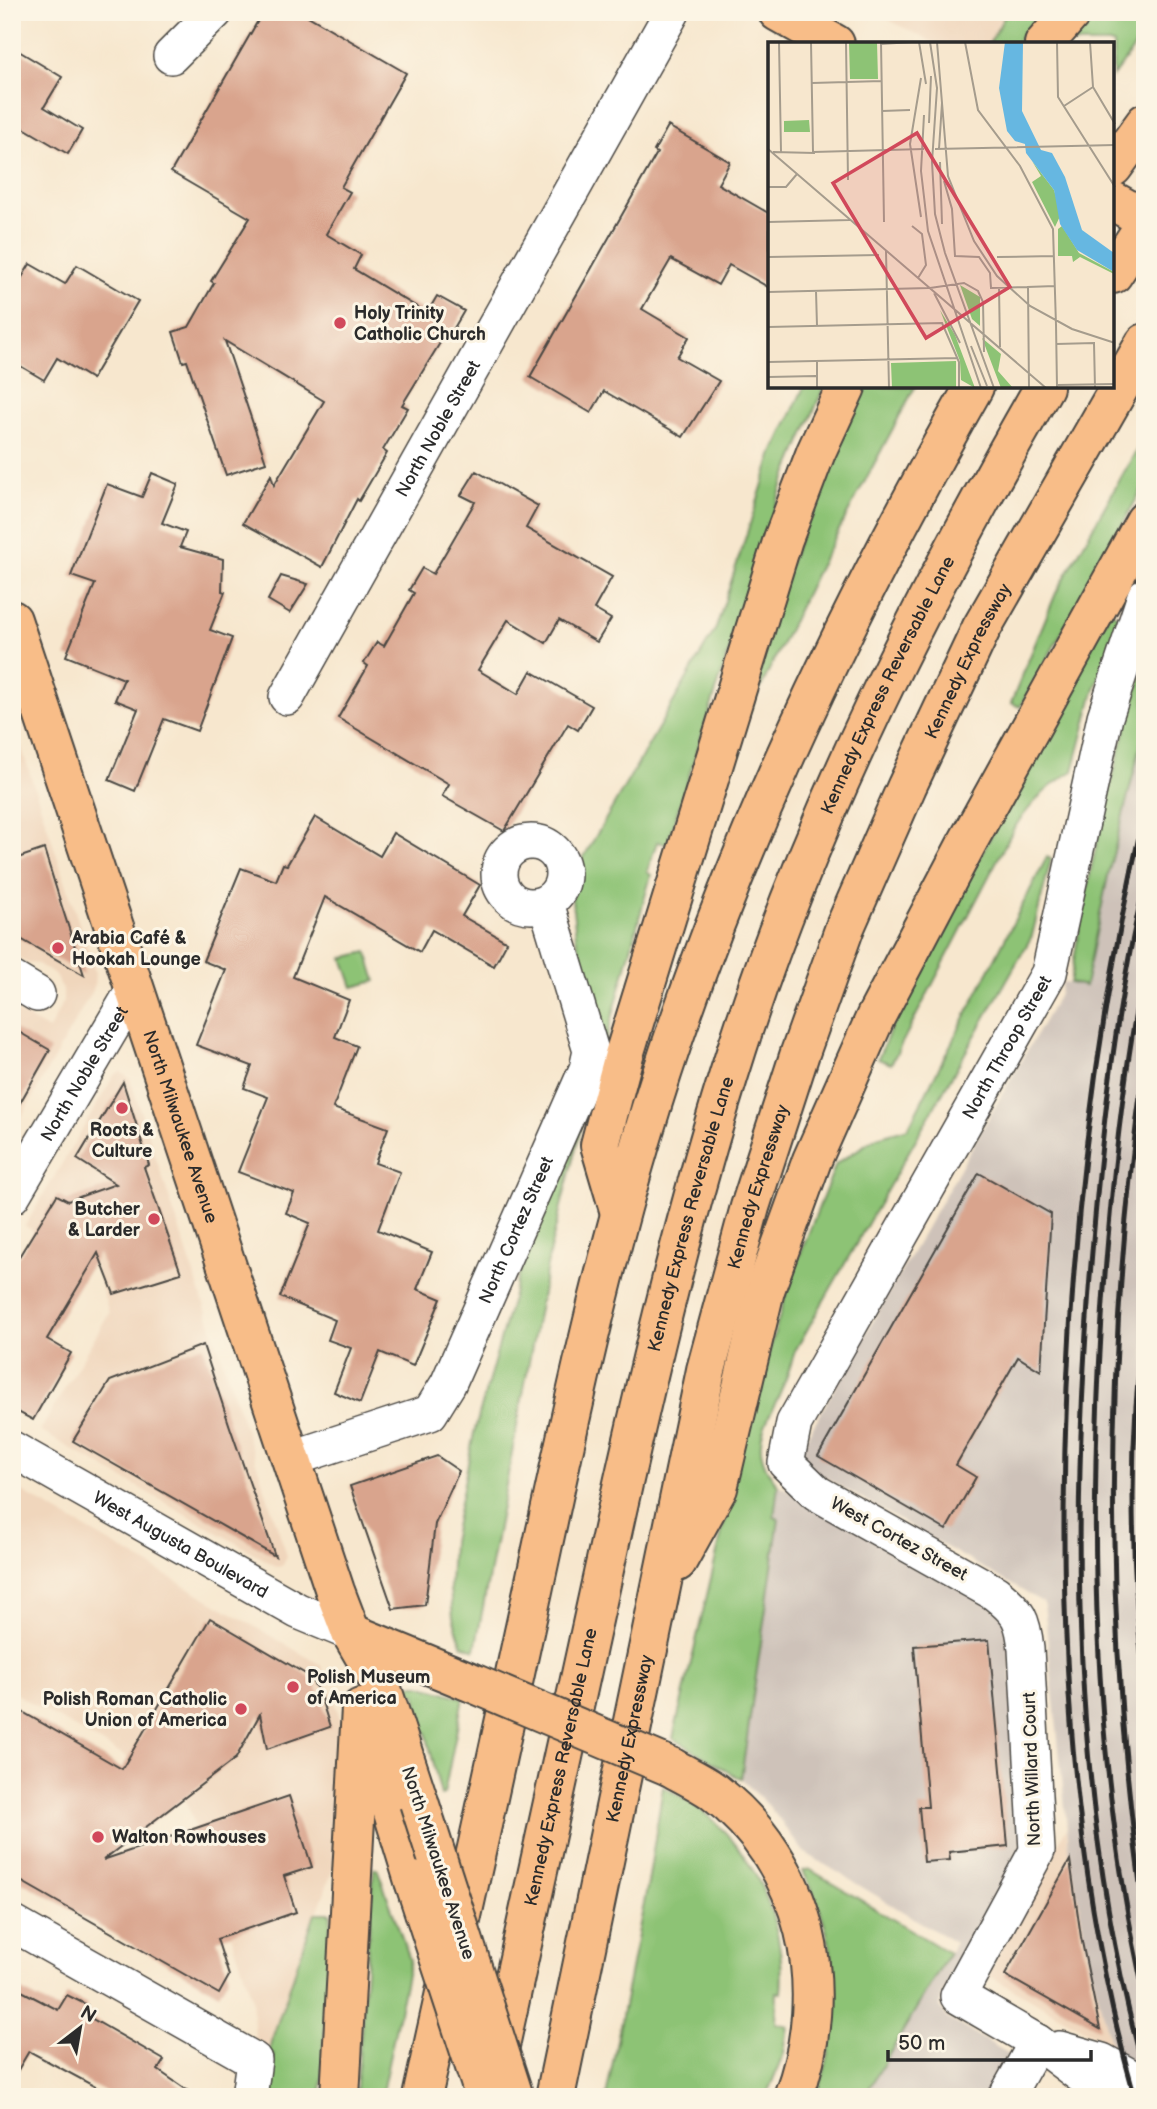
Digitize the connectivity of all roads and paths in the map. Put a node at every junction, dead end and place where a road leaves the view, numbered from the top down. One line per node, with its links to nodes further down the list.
1 (215, 12): 7 (street)
2 (672, 12): 21 (street, North Noble Street)
3 (778, 12): 5 (main road)
4 (1072, 12): 6 (main road)
5 (831, 42)
6 (1046, 42)
7 (171, 56)
8 (1145, 123): 9 (main road)
9 (1115, 164)
10 (1115, 202): 11 (main road)
11 (1145, 219)
12 (1145, 225): 13 (main road)
13 (1115, 271)
14 (1145, 343): 29 (main road, Kennedy Expressway)
15 (846, 388): 25 (main road)
16 (973, 388): 25 (main road)
17 (1043, 388): 39 (main road, Kennedy Express Reversable Lane)
18 (1145, 521): 29 (main road)
19 (1145, 596): 28 (street, North Throop Street)
20 (12, 620): 23 (main road, North Milwaukee Avenue)
21 (287, 696)
22 (546, 903): 27 (street, North Cortez Street)
23 (135, 988): 24 (street, North Noble Street); 27 (main road, North Milwaukee Avenue)
24 (12, 1196)
25 (620, 1213): 38 (main road)
26 (12, 1450): 31 (street, West Augusta Boulevard)
27 (290, 1459): 31 (main road, North Milwaukee Avenue)
28 (786, 1463): 30 (street, West Cortez Street)
29 (657, 1598): 41 (main road, Kennedy Expressway)
30 (1015, 1609): 34 (street, North Willard Court)
31 (351, 1633): 32 (main road, North Milwaukee Avenue); 40 (main road, North Milwaukee Avenue, bridge); 42 (main road, bridge)
32 (361, 1707): 37 (main road); 39 (main road, North Milwaukee Avenue, bridge)
33 (12, 1923): 36 (street)
34 (1037, 2042): 35 (street); 43 (street); 44 (street)
35 (1145, 2085)
36 (249, 2097)
37 (340, 2097)
38 (422, 2097)
39 (487, 2097)
40 (514, 2097)
41 (555, 2097)
42 (793, 2097)
43 (1006, 2097)
44 (1110, 2097)

